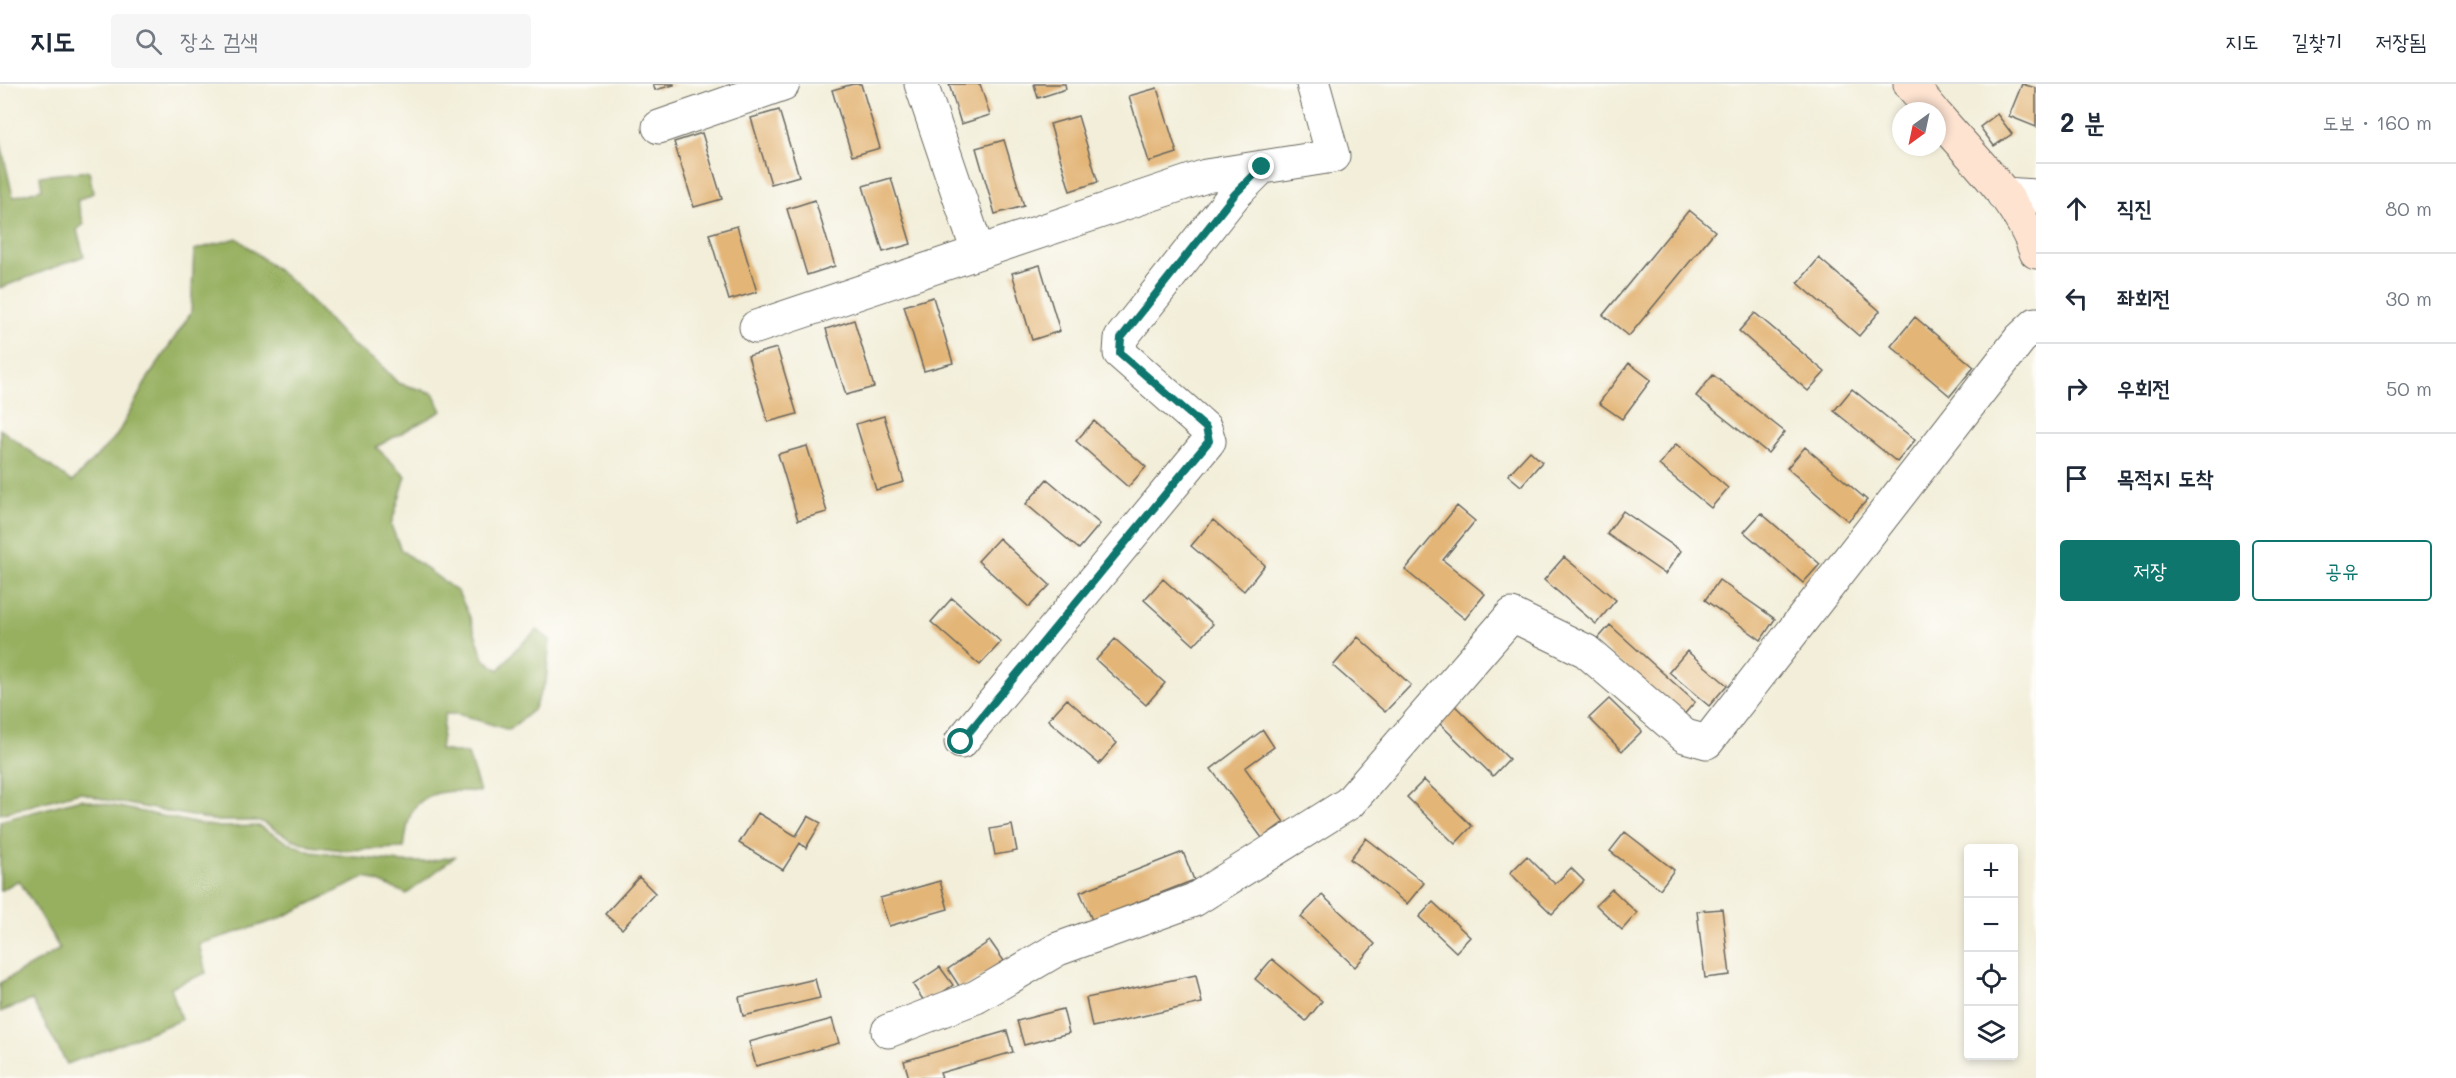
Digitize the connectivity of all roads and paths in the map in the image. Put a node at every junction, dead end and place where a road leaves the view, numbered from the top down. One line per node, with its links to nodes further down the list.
1 (783, 84): 6 (street)
2 (921, 84): 11 (street)
3 (1313, 84): 8 (street)
4 (1910, 84): 5 (street)
5 (1925, 102)
6 (659, 127)
7 (1946, 127): 9 (street)
8 (1262, 167): 11 (street); 15 (street)
9 (2003, 194): 10 (street); 12 (street)
10 (2036, 196)
11 (978, 252): 14 (street)
12 (2036, 252)
13 (2036, 324): 16 (street)
14 (756, 327)
15 (961, 742)
16 (888, 1032)

